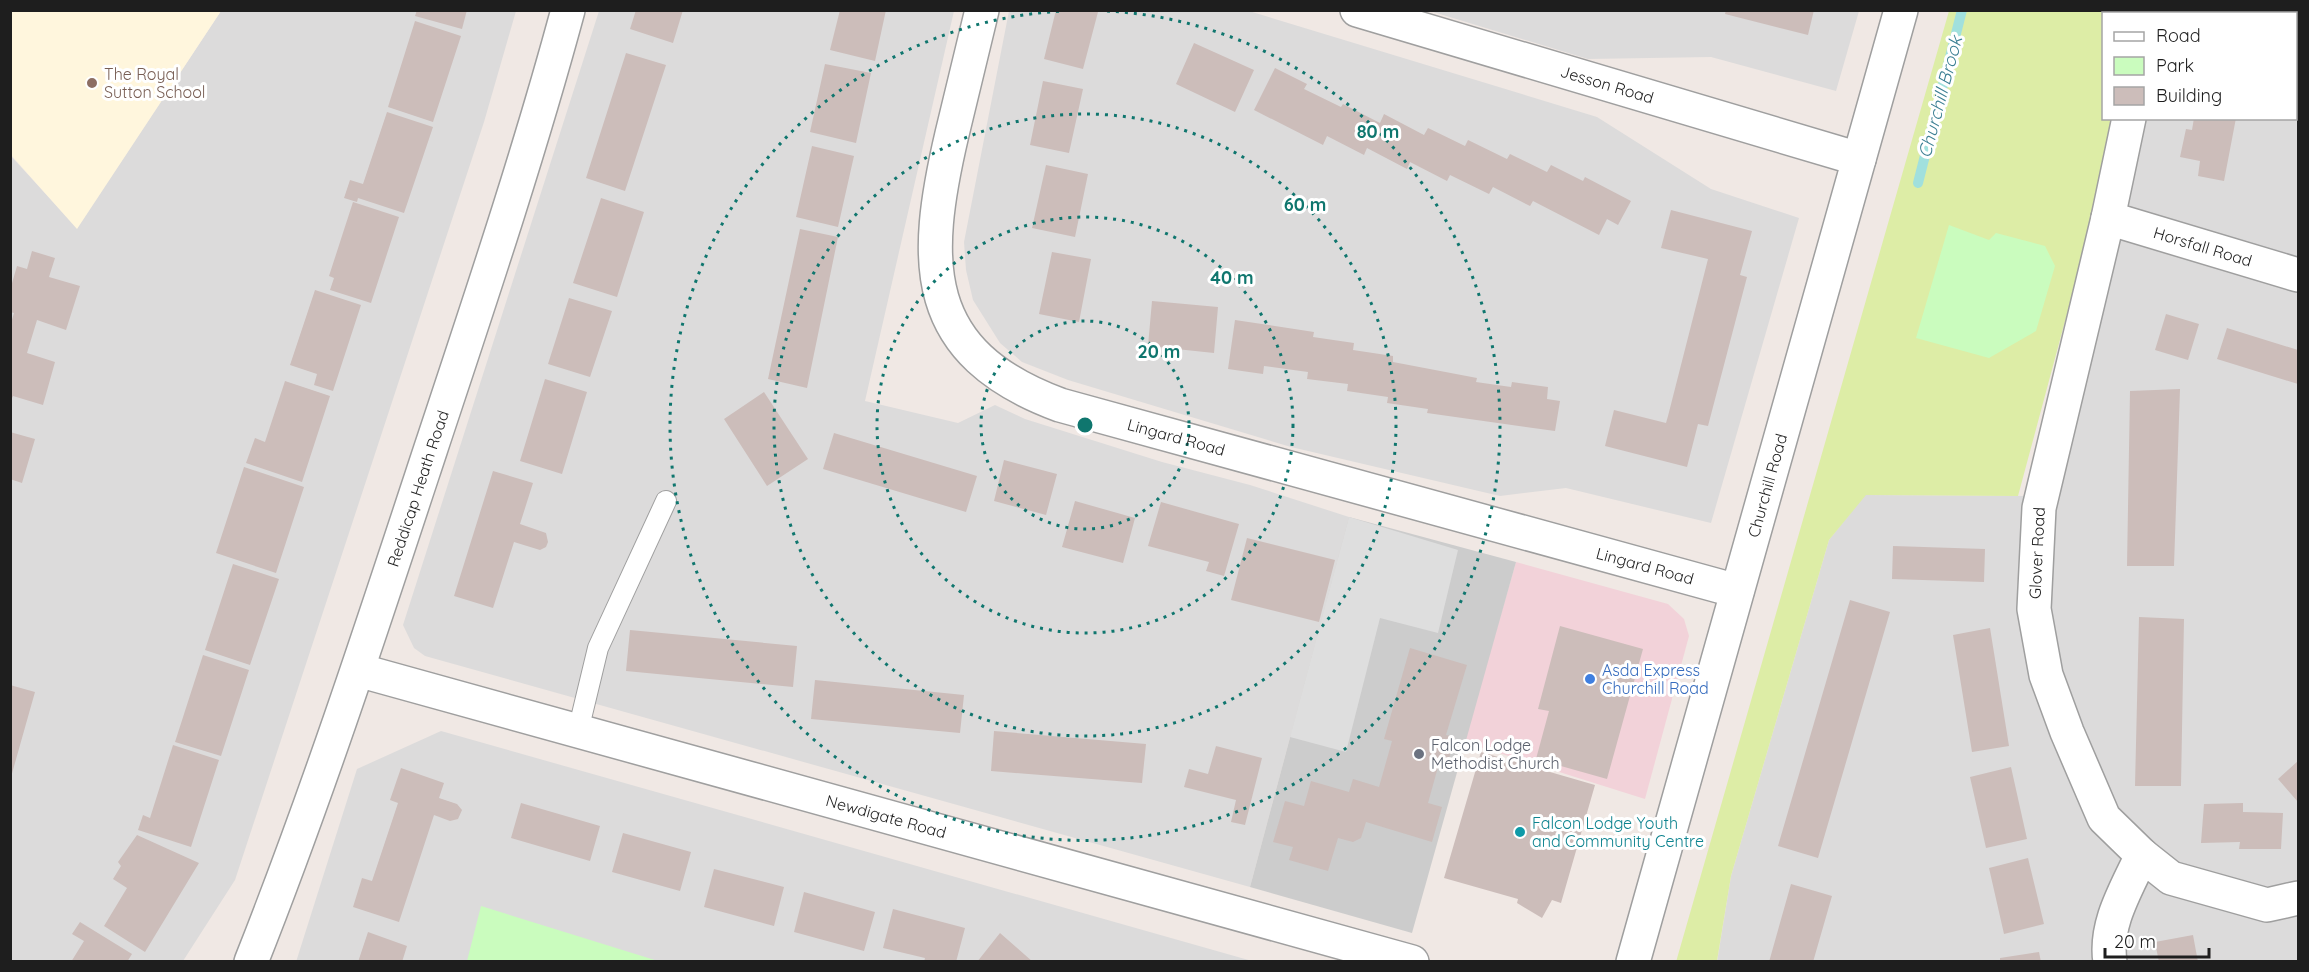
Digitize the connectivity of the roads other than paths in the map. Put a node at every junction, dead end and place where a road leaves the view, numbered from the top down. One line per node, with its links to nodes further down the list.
1 (568, 10): 11 (street, Reddicap Heath Road)
2 (982, 10): 10 (street, Lingard Road)
3 (1357, 10): 6 (street, Jesson Road)
4 (1901, 10): 6 (street, Churchill Road)
5 (2129, 120): 7 (street, Glover Road)
6 (1858, 159): 10 (street, Churchill Road)
7 (2108, 218): 8 (street, Horsfall Road); 13 (street, Glover Road)
8 (2298, 275)
9 (666, 501): 12 (lane)
10 (1737, 591): 17 (street, Churchill Road)
11 (358, 670): 12 (street, Newdigate Road); 15 (street, Reddicap Heath Road)
12 (578, 731): 16 (street, Newdigate Road)
13 (2142, 855): 14 (street, Glover Road); 18 (street)
14 (2298, 898)
15 (251, 962)
16 (1412, 962)
17 (1633, 962)
18 (2110, 962)

